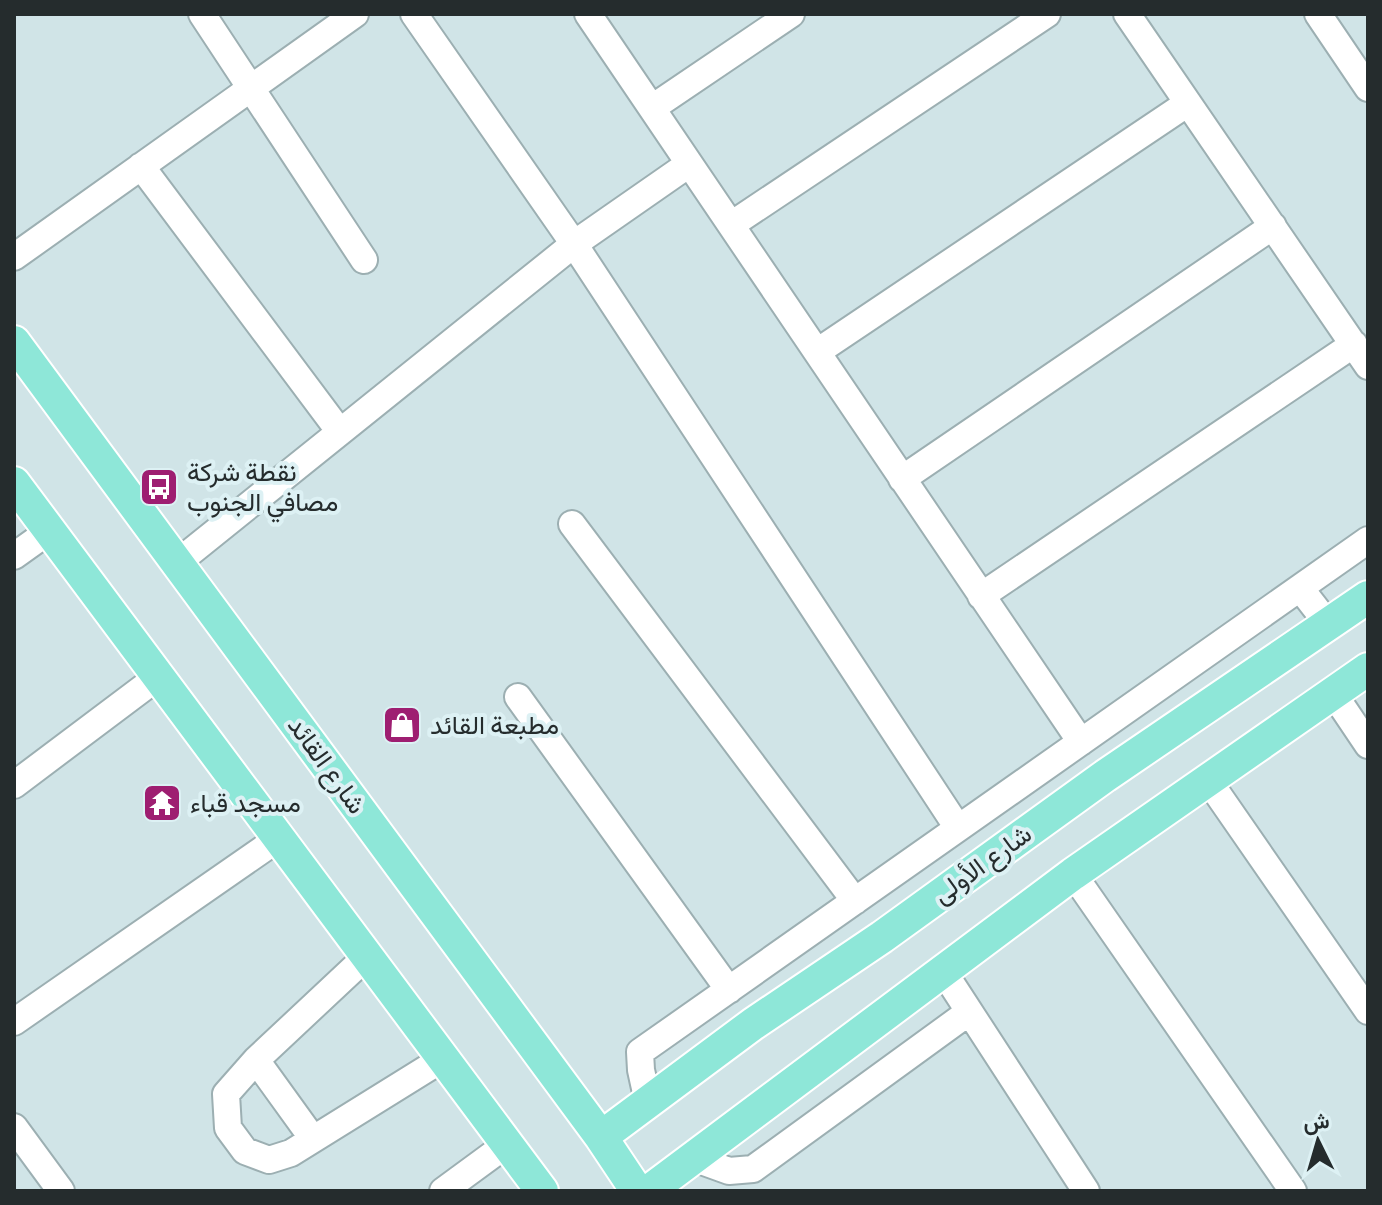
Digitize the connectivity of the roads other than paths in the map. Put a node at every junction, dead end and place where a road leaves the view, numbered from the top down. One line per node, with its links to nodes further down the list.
1 (202, 14): 10 (street)
2 (355, 14): 10 (street)
3 (414, 14): 17 (street)
4 (588, 14): 12 (street)
5 (791, 14): 12 (street)
6 (1047, 14): 15 (street)
7 (1127, 14): 11 (street)
8 (1319, 14): 9 (street)
9 (1368, 88)
10 (250, 89): 14 (street); 19 (street)
11 (1188, 103): 16 (street); 21 (street)
12 (652, 108): 13 (street)
13 (689, 164): 15 (street); 17 (street)
14 (141, 166): 18 (street); 23 (street)
15 (731, 225): 21 (street)
16 (1273, 226): 22 (street); 24 (street)
17 (574, 244): 23 (street); 43 (street)
18 (14, 257)
19 (364, 260)
20 (14, 342): 30 (main road, شارع القائد)
21 (817, 352): 24 (street)
22 (1361, 355): 32 (street)
23 (340, 432): 30 (street)
24 (902, 479): 32 (street)
25 (14, 483): 27 (main road)
26 (572, 524): 46 (street)
27 (49, 531): 29 (street); 36 (main road)
28 (1368, 540): 31 (street)
29 (14, 556)
30 (177, 563): 57 (main road, شارع القائد)
31 (1300, 588): 34 (street); 39 (street)
32 (981, 596): 39 (street)
33 (1368, 597): 34 (main road, شارع الأولى)
34 (1328, 624): 55 (main road, شارع الأولى)
35 (1368, 669): 37 (main road)
36 (159, 676): 42 (street); 44 (main road)
37 (1333, 693): 40 (street); 41 (main road)
38 (518, 697): 49 (street)
39 (1081, 742): 43 (street)
40 (1368, 745)
41 (1208, 780): 45 (main road); 50 (street)
42 (14, 785)
43 (958, 828): 46 (street)
44 (279, 838): 47 (main road); 52 (street)
45 (1073, 874): 48 (main road); 67 (street)
46 (855, 901): 49 (street)
47 (367, 956): 53 (main road); 54 (street)
48 (943, 971): 51 (street); 60 (main road)
49 (729, 990): 55 (street)
50 (1368, 1011)
51 (969, 1012): 60 (street); 66 (street)
52 (14, 1022)
53 (444, 1058): 58 (street); 59 (main road)
54 (256, 1060): 58 (street); 58 (street)
55 (648, 1102): 57 (main road, شارع الأولى)
56 (14, 1127): 62 (street)
57 (601, 1137): 64 (main road, شارع القائد)
58 (313, 1139)
59 (507, 1144): 61 (main road); 63 (street)
60 (693, 1158): 65 (main road)
61 (531, 1187)
62 (61, 1191)
63 (443, 1191)
64 (637, 1191)
65 (649, 1191)
66 (1086, 1191)
67 (1293, 1191)

